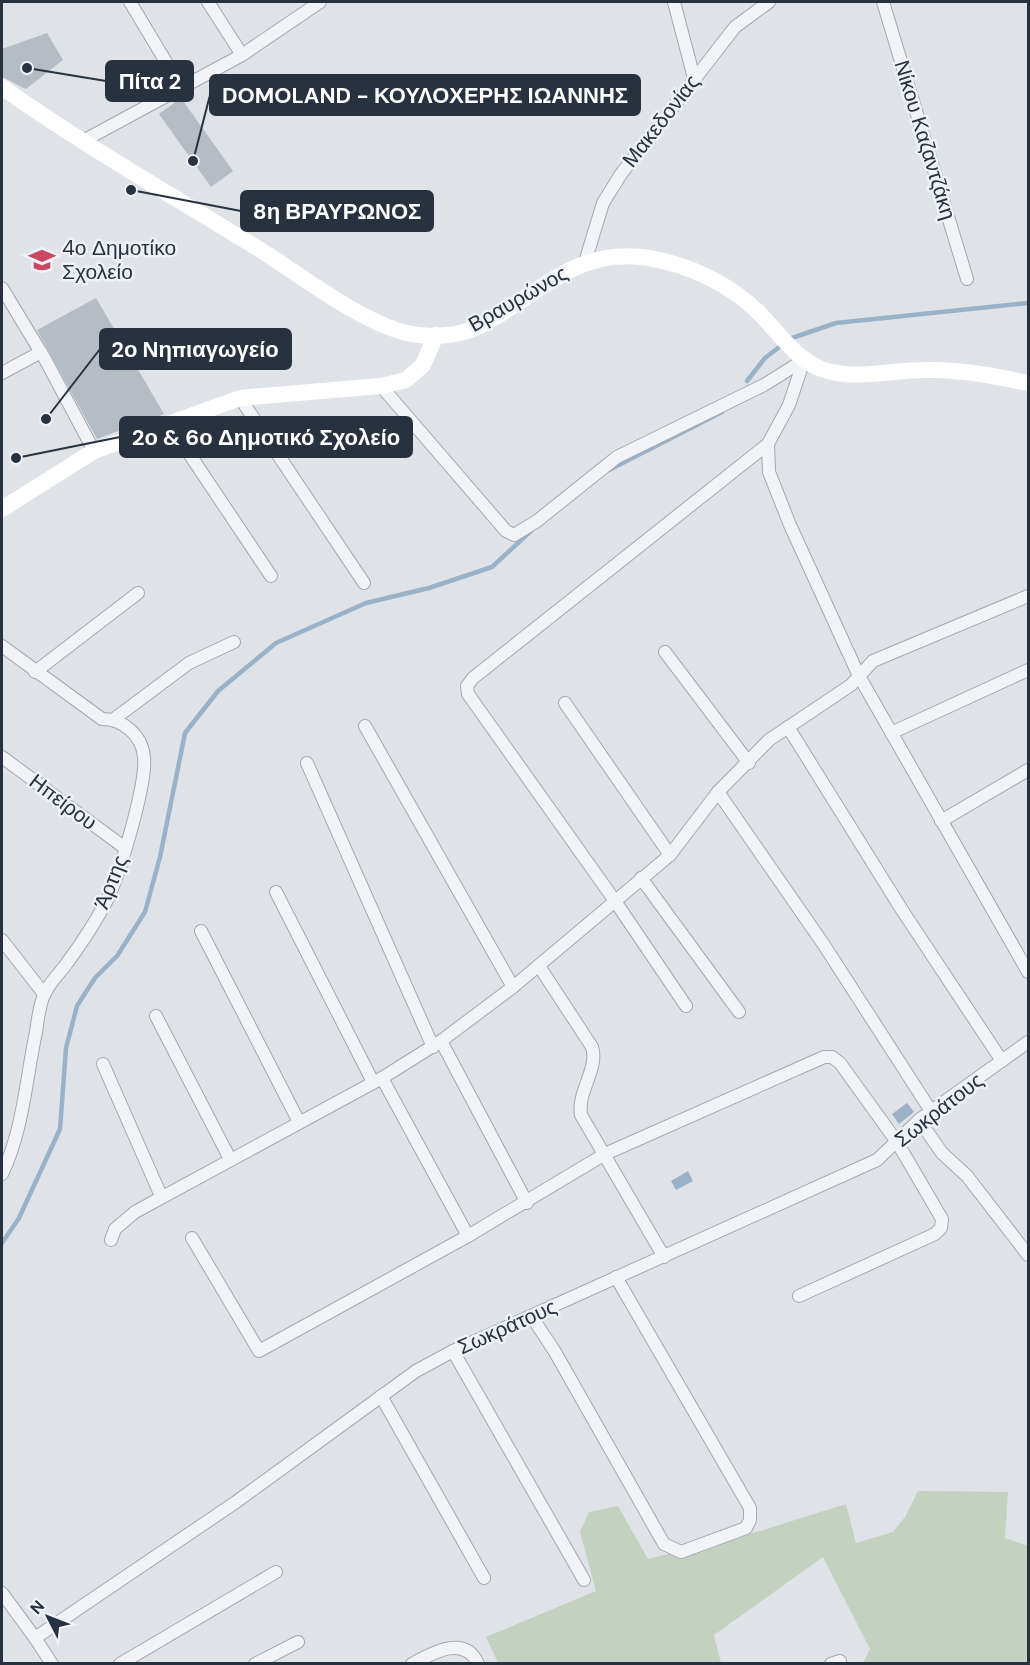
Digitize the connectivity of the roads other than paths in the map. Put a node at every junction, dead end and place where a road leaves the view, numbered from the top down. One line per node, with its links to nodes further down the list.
1 (130, 2): 10 (street)
2 (208, 2): 7 (street)
3 (320, 2): 7 (street)
4 (674, 2): 8 (street)
5 (769, 2): 8 (street, Μακεδονίας)
6 (883, 2): 13 (street, Νίκου Καζαντζάκη)
7 (242, 55): 10 (street)
8 (694, 78): 12 (street, Μακεδονίας)
9 (2, 87): 11 (main road, Βραυρώνος)
10 (181, 87): 11 (street)
11 (83, 141): 15 (main road, Βραυρώνος)
12 (585, 262): 15 (main road, Βραυρώνος); 17 (main road, Βραυρώνος)
13 (967, 279)
14 (2, 288): 16 (street)
15 (436, 335): 20 (main road)
16 (41, 352): 18 (street); 24 (street)
17 (799, 355): 19 (main road, Βραυρώνος); 20 (street); 23 (street)
18 (2, 373)
19 (1029, 383)
20 (381, 386): 21 (main road)
21 (240, 398): 22 (main road); 27 (street)
22 (170, 425): 24 (main road); 26 (street)
23 (768, 444): 35 (street); 51 (street)
24 (94, 451): 25 (main road)
25 (2, 509)
26 (271, 576)
27 (364, 583)
28 (138, 593): 34 (street)
29 (1029, 596): 35 (street)
30 (234, 642): 37 (street)
31 (2, 646): 34 (street, Άρτης)
32 (665, 652): 43 (street)
33 (1029, 670): 40 (street)
34 (35, 672): 37 (street, Άρτης)
35 (859, 676): 39 (street); 40 (street)
36 (565, 703): 48 (street)
37 (114, 719): 47 (street, Άρτης)
38 (365, 726): 56 (street)
39 (788, 727): 43 (street); 63 (street)
40 (891, 733): 46 (street)
41 (2, 757): 47 (street, Ηπείρου)
42 (308, 763): 62 (street)
43 (749, 763): 45 (street)
44 (1029, 770): 46 (street)
45 (718, 792): 48 (street); 66 (street)
46 (941, 821): 55 (street)
47 (125, 848): 57 (street, Άρτης)
48 (670, 855): 49 (street)
49 (641, 878): 51 (street); 59 (street)
50 (276, 892): 65 (street)
51 (615, 901): 54 (street); 58 (street)
52 (201, 931): 68 (street)
53 (2, 940): 57 (street)
54 (539, 966): 56 (street); 70 (street)
55 (1029, 972)
56 (513, 987): 62 (street)
57 (44, 993): 72 (street, Άρτης)
58 (686, 1006)
59 (739, 1012)
60 (156, 1016): 71 (street)
61 (1029, 1042): 63 (street, Σωκράτους)
62 (437, 1044): 65 (street); 74 (street)
63 (1002, 1061): 66 (street, Σωκράτους)
64 (103, 1064): 73 (street)
65 (377, 1080): 68 (street); 75 (street)
66 (931, 1111): 67 (street, Σωκράτους)
67 (919, 1120): 69 (street, Σωκράτους); 78 (street)
68 (299, 1122): 71 (street)
69 (897, 1142): 70 (street); 79 (street, Σωκράτους); 81 (street)
70 (605, 1154): 74 (street); 79 (street)
71 (230, 1159): 73 (street)
72 (2, 1174)
73 (161, 1196): 77 (street)
74 (527, 1203): 75 (street)
75 (468, 1236): 76 (street)
76 (192, 1238)
77 (111, 1240)
78 (1029, 1255)
79 (664, 1257): 80 (street, Σωκράτους)
80 (616, 1277): 82 (street, Σωκράτους); 82 (street)
81 (799, 1296)
82 (532, 1317): 83 (street, Σωκράτους)
83 (453, 1351): 84 (street, Σωκράτους); 87 (street)
84 (381, 1396): 86 (street); 89 (street, Σωκράτους)
85 (276, 1572): 92 (street)
86 (484, 1578)
87 (584, 1580)
88 (2, 1593): 89 (street)
89 (35, 1638): 91 (street)
90 (298, 1642): 93 (street)
91 (52, 1664)
92 (120, 1664)
93 (255, 1664)
94 (412, 1664): 95 (street)
95 (478, 1664)

